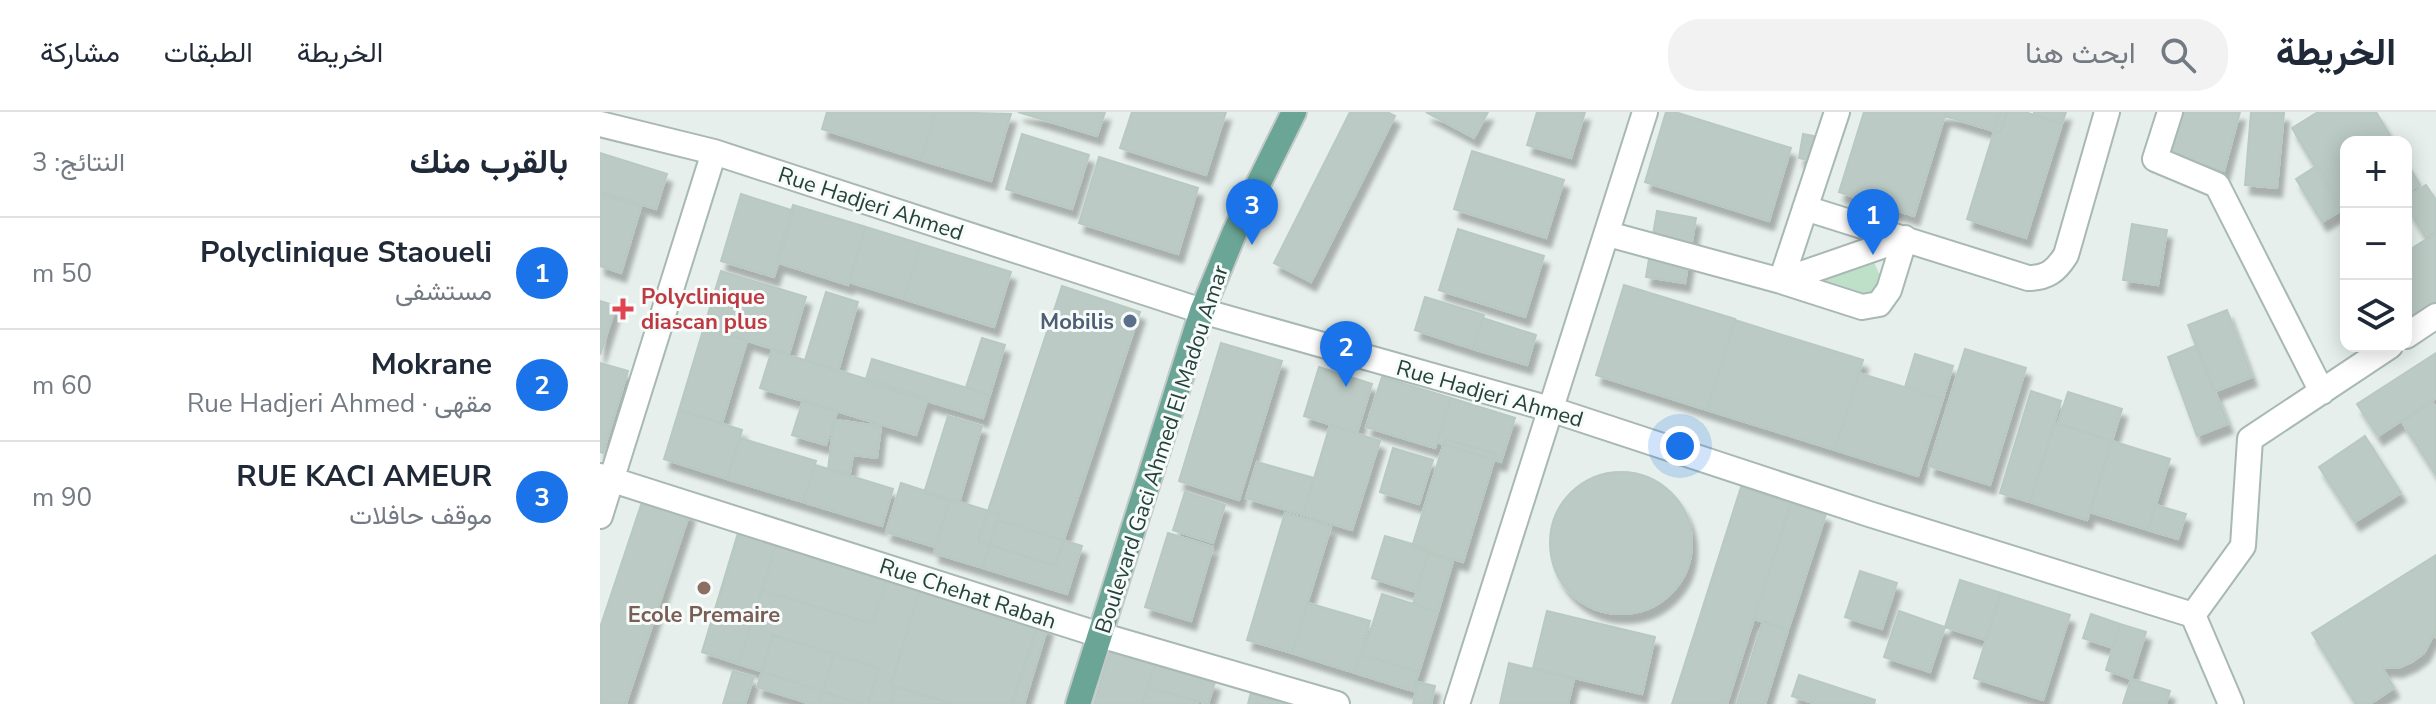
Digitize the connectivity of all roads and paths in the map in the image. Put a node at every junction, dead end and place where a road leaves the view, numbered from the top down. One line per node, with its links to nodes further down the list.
1 (1294, 112): 12 (main road, Boulevard Gaci Ahmed El Madou Amar)
2 (1645, 112): 9 (street)
3 (1837, 112): 8 (street)
4 (2107, 112): 10 (street)
5 (2170, 112): 16 (street)
6 (615, 121): 7 (street, Rue Hadjeri Ahmed)
7 (714, 152): 12 (street, Rue Hadjeri Ahmed); 18 (street)
8 (1805, 208): 10 (street); 11 (street)
9 (1608, 234): 11 (street); 17 (street)
10 (1905, 238): 11 (street); 11 (street)
11 (1781, 281)
12 (1202, 311): 17 (street, Rue Hadjeri Ahmed); 21 (main road, Boulevard Gaci Ahmed El Madou Amar)
13 (2436, 316): 14 (street)
14 (2412, 332)
15 (2381, 352): 16 (street)
16 (2322, 392): 20 (street)
17 (1550, 409): 20 (street, Rue Hadjeri Ahmed); 24 (street)
18 (606, 478): 19 (street); 21 (street, Rue Chehat Rabah)
19 (600, 516)
20 (2193, 615): 25 (street)
21 (1100, 635): 22 (main road, Boulevard Gaci Ahmed El Madou Amar); 23 (street, Rue Chehat Rabah)
22 (1078, 704)
23 (1337, 704)
24 (1457, 704)
25 (2231, 704)

